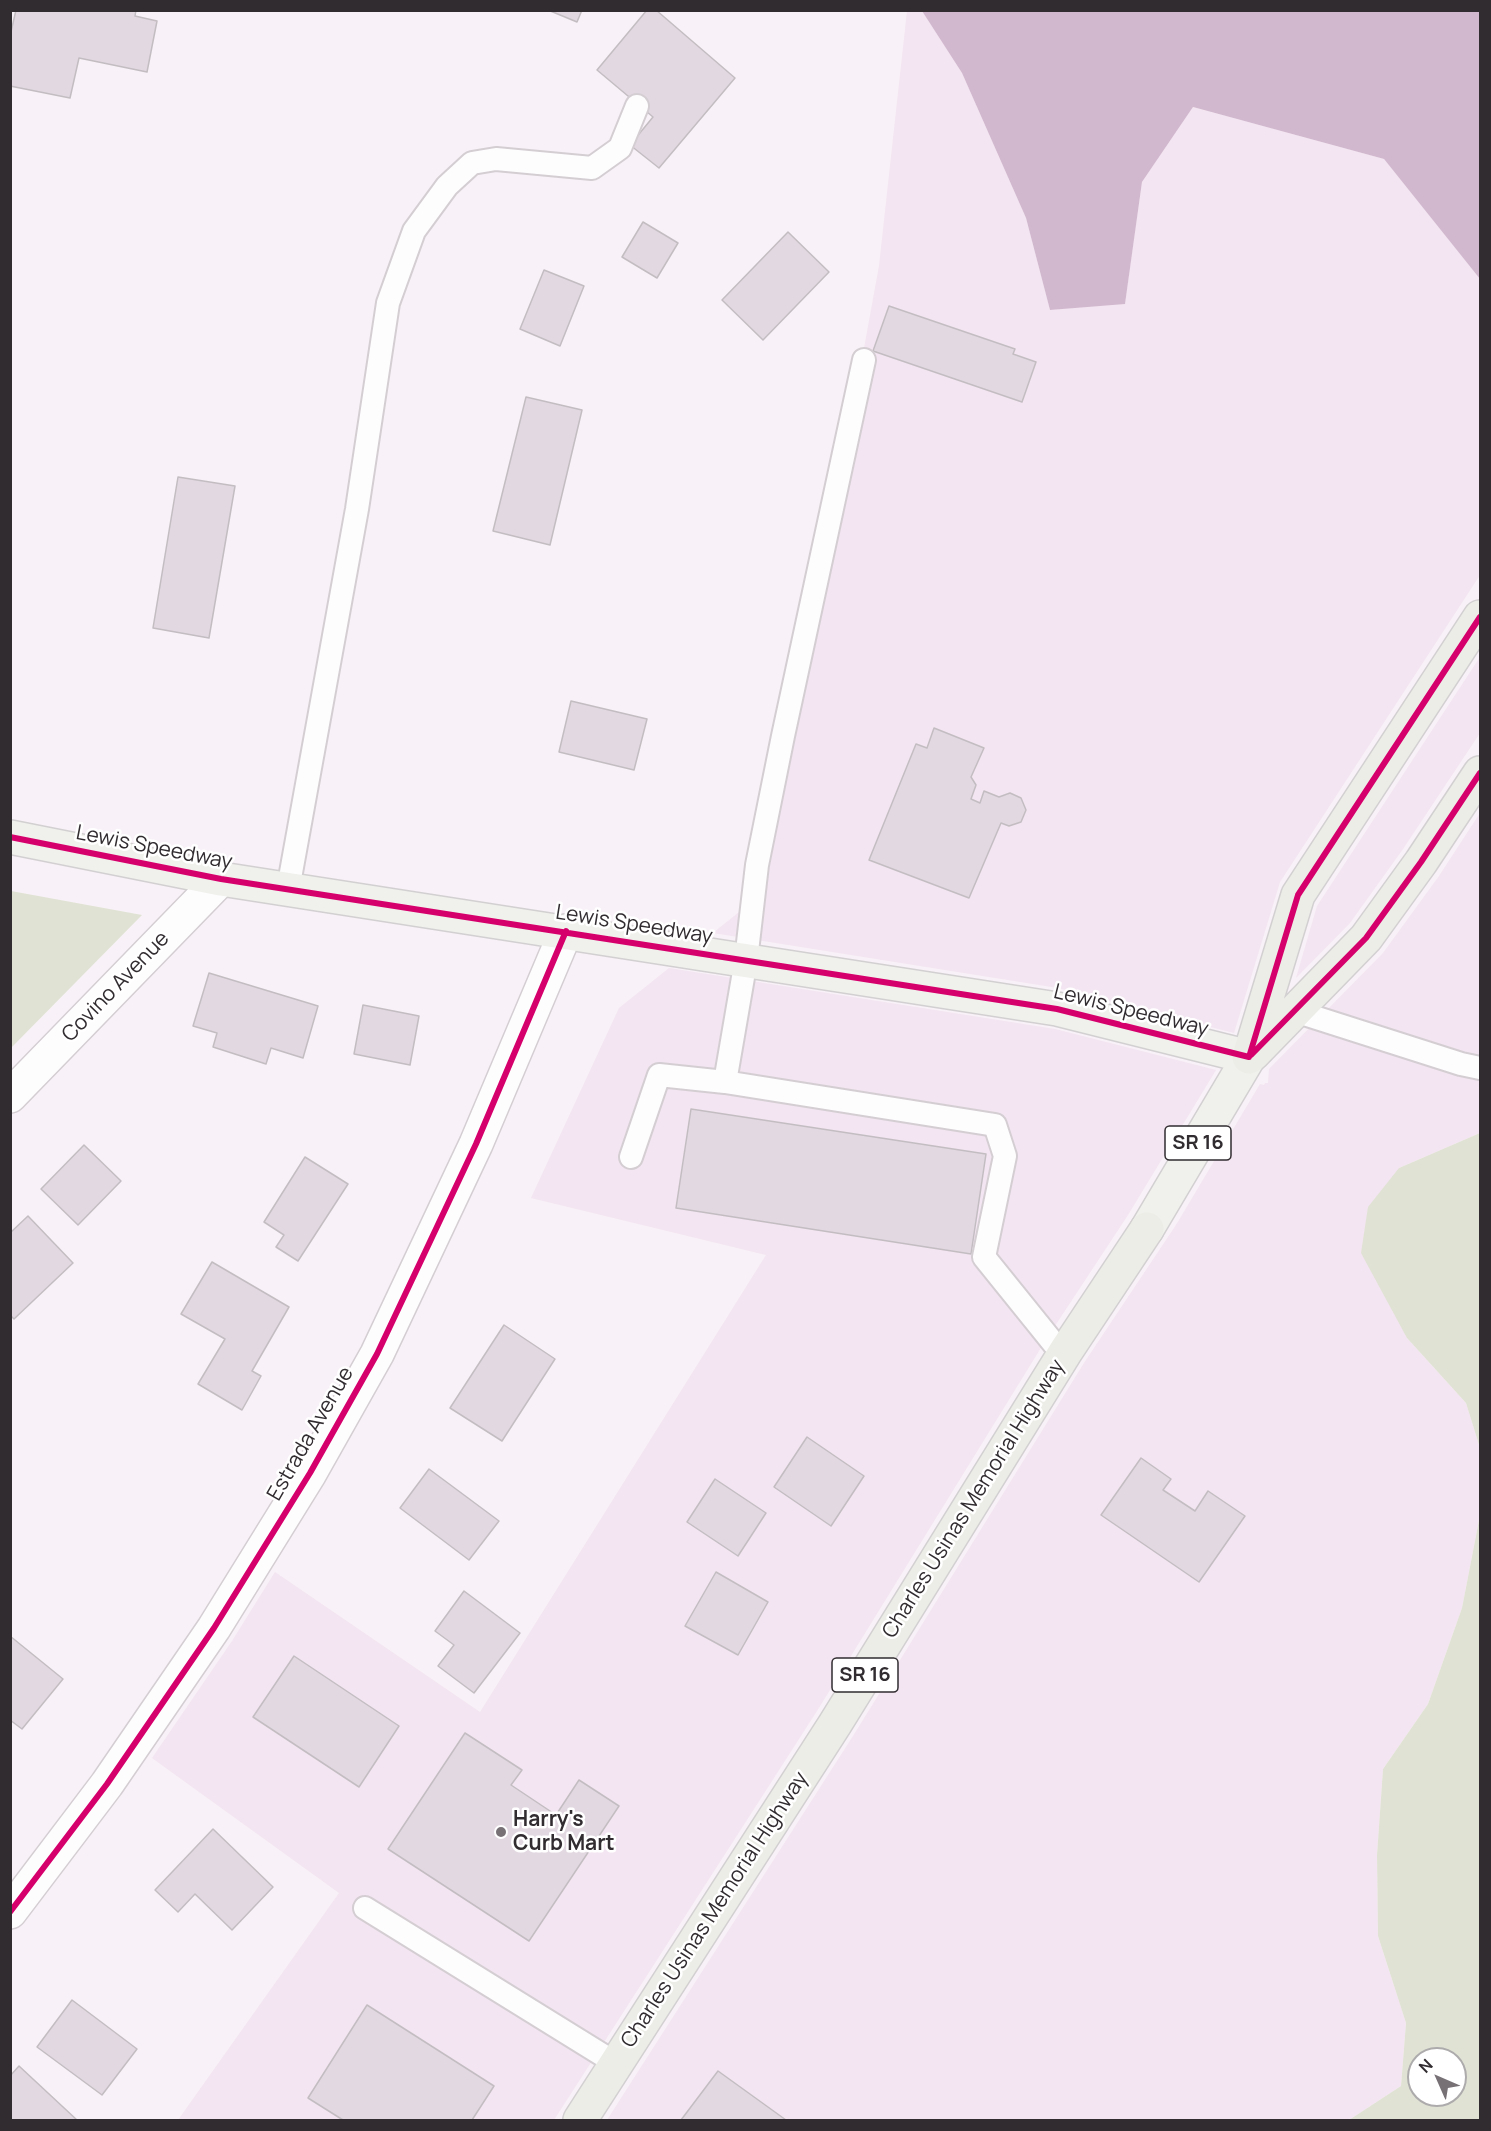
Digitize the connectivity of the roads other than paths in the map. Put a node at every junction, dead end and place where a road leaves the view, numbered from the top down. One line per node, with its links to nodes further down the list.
1 (637, 106): 7 (lane)
2 (864, 360): 9 (lane)
3 (1480, 616): 11 (highway, Charles Usinas Memorial Highway / SR 16)
4 (1480, 773): 10 (highway, Charles Usinas Memorial Highway / SR 16)
5 (10, 837): 6 (main road, Lewis Speedway)
6 (221, 879): 7 (main road, Lewis Speedway); 14 (street, Covino Avenue)
7 (288, 889): 8 (main road, Lewis Speedway)
8 (566, 931): 9 (main road, Lewis Speedway); 19 (street, Estrada Avenue)
9 (746, 960): 11 (main road, Lewis Speedway); 13 (lane)
10 (1295, 1011): 11 (highway, Charles Usinas Memorial Highway / SR 16); 12 (lane)
11 (1249, 1058): 16 (main road, Charles Usinas Memorial Highway / SR 16)
12 (1480, 1068)
13 (726, 1082): 15 (lane); 17 (lane)
14 (10, 1096)
15 (631, 1157)
16 (1147, 1228): 17 (highway, Charles Usinas Memorial Highway / SR 16)
17 (1063, 1355): 20 (highway, Charles Usinas Memorial Highway / SR 16)
18 (365, 1908): 20 (lane)
19 (10, 1912)
20 (617, 2064): 21 (highway, Charles Usinas Memorial Highway / SR 16)
21 (580, 2121)

